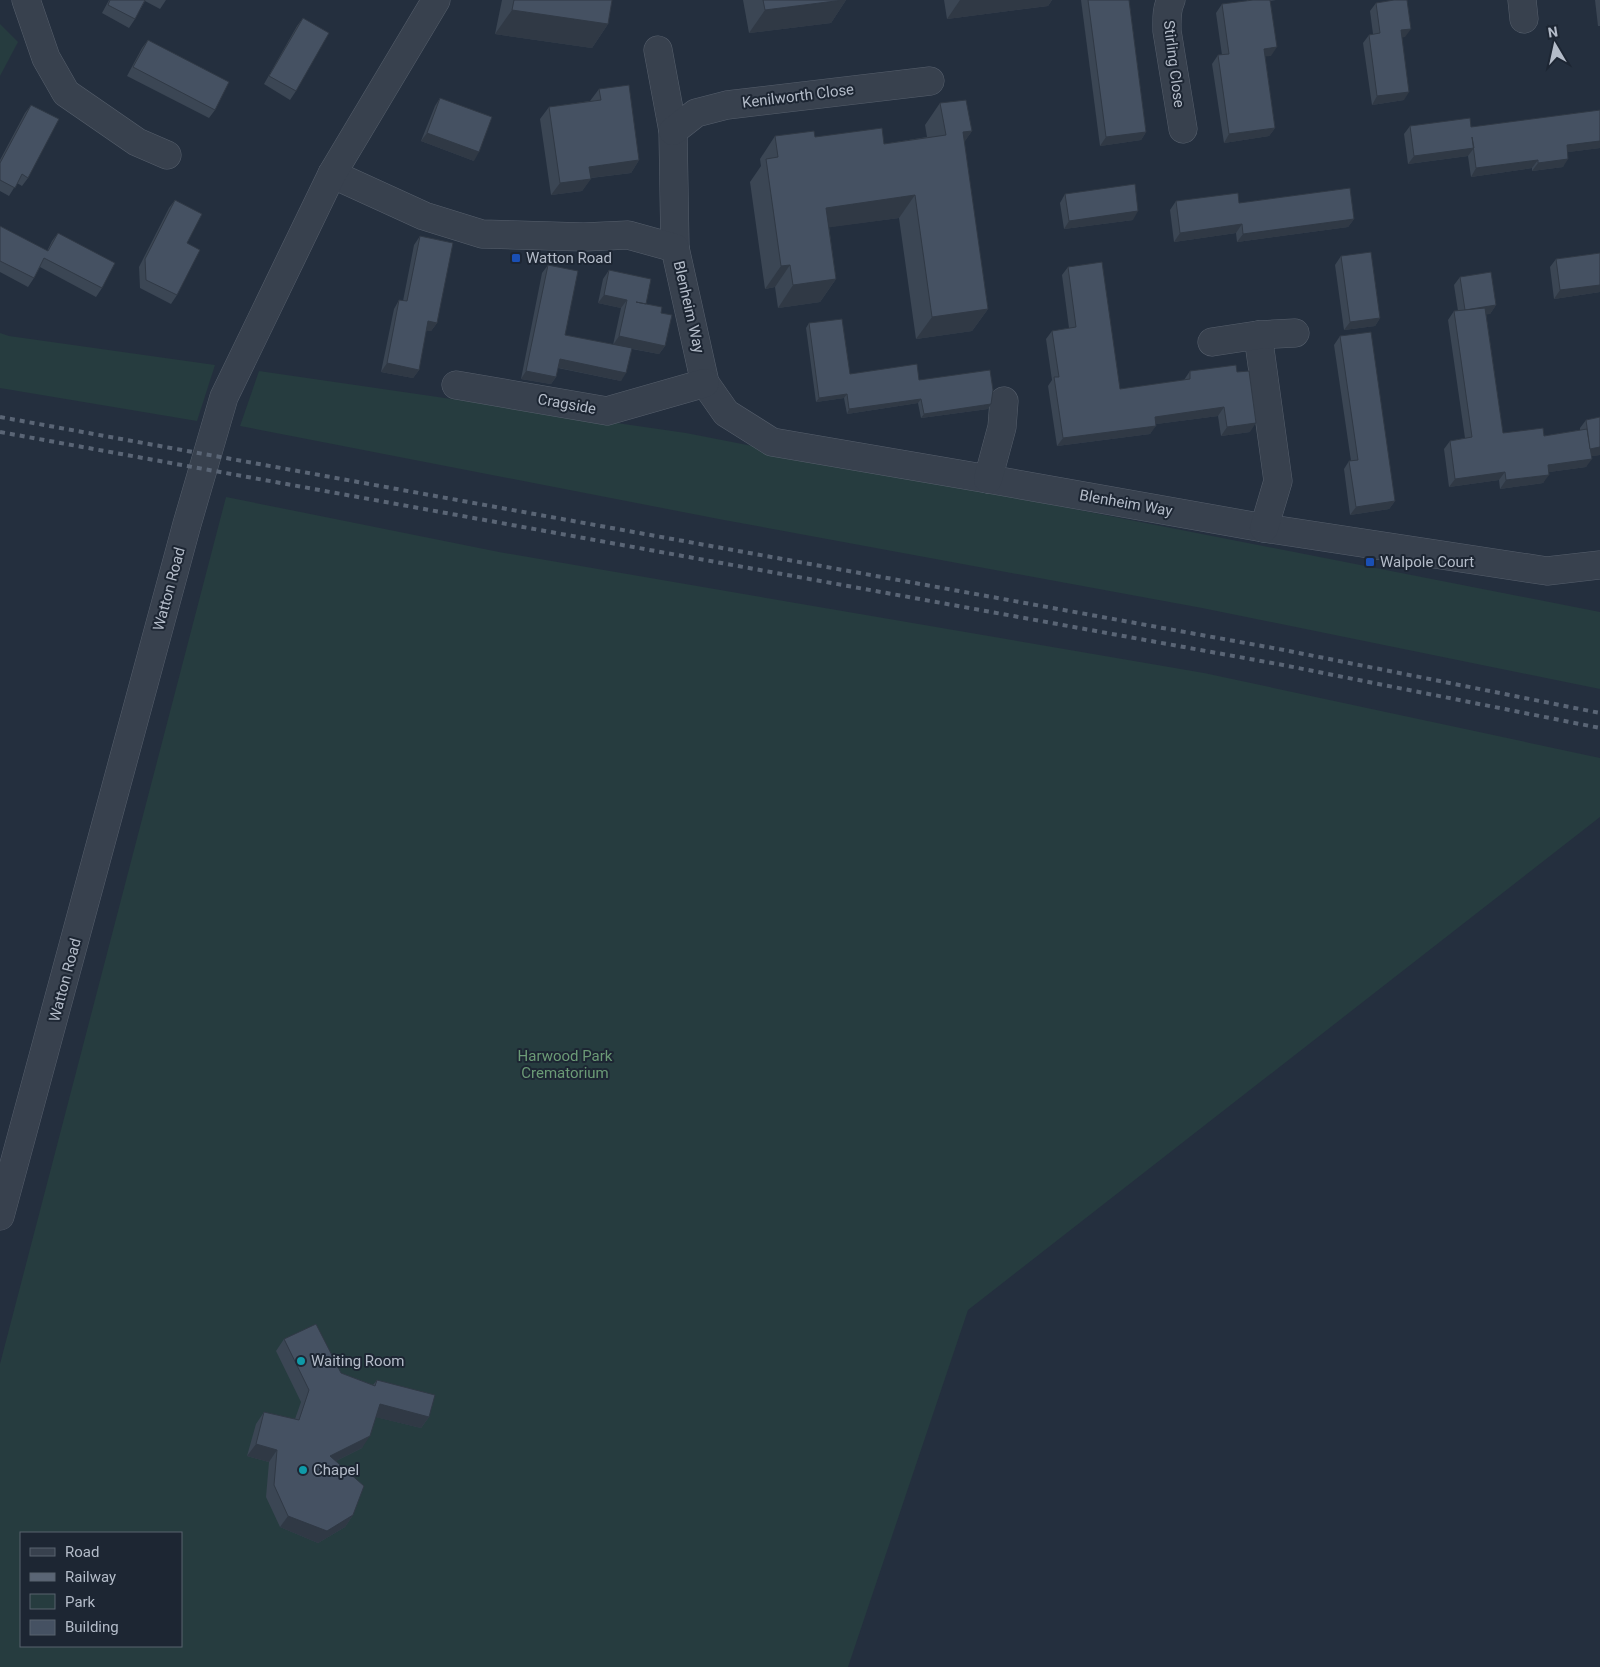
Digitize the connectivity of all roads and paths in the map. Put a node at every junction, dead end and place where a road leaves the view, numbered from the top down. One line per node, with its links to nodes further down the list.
1 (26, 0): 8 (street)
2 (436, 0): 9 (street, Watton Road)
3 (1171, 0): 6 (street, Stirling Close)
4 (658, 50): 7 (street)
5 (930, 81): 7 (street, Kenilworth Close)
6 (1183, 129)
7 (673, 131): 10 (street)
8 (167, 155)
9 (332, 174): 10 (street, Blenheim Way); 20 (street, Watton Road)
10 (675, 248): 14 (street, Blenheim Way)
11 (1295, 332): 12 (street)
12 (1258, 335): 13 (street); 18 (street)
13 (1212, 342)
14 (706, 383): 15 (street, Cragside); 17 (street, Blenheim Way)
15 (456, 384)
16 (1004, 401): 17 (street)
17 (988, 478): 18 (street, Blenheim Way)
18 (1264, 528): 19 (street, Blenheim Way)
19 (1600, 565)
20 (0, 1216)

